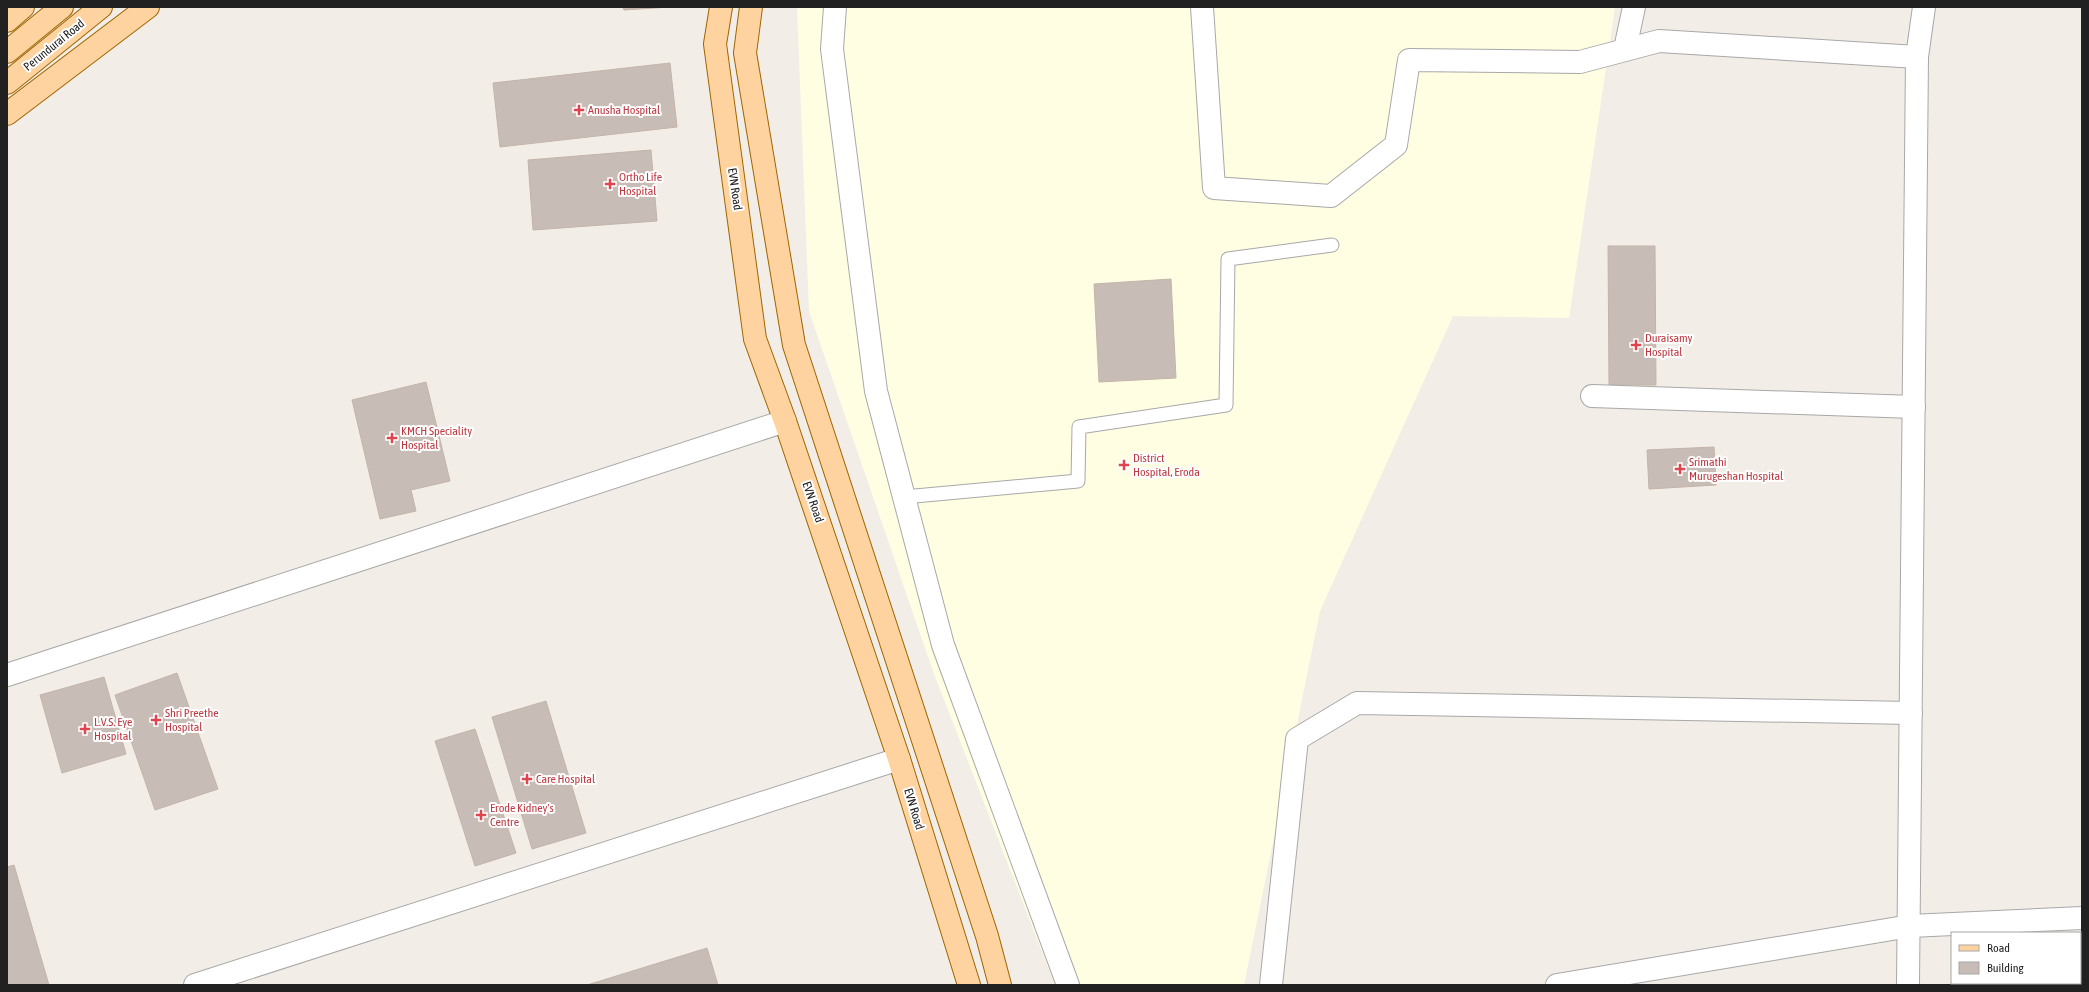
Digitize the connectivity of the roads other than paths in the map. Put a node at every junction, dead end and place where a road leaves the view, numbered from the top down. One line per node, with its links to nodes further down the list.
1 (23, 7): 11 (main road)
2 (62, 7): 13 (main road, Perundurai Road)
3 (101, 7): 15 (main road, Perundurai Road)
4 (148, 7): 16 (main road)
5 (721, 7): 20 (main road, EVN Road)
6 (751, 7): 30 (main road)
7 (835, 7): 21 (street)
8 (1202, 7): 12 (street)
9 (1634, 7): 12 (street)
10 (1924, 7): 14 (street)
11 (7, 21)
12 (1625, 49): 14 (street)
13 (7, 52)
14 (1917, 57): 19 (street)
15 (7, 83)
16 (7, 114)
17 (1332, 244): 21 (lane)
18 (1592, 396): 19 (street)
19 (1914, 408): 23 (street)
20 (785, 421): 22 (street); 24 (main road, EVN Road)
21 (904, 497): 31 (street)
22 (7, 675)
23 (1911, 714): 26 (street); 32 (street)
24 (898, 759): 27 (street); 29 (main road, EVN Road)
25 (2082, 918): 26 (street)
26 (1910, 926): 33 (street); 34 (street)
27 (240, 978): 28 (street)
28 (195, 985)
29 (969, 985)
30 (1000, 985)
31 (1068, 985)
32 (1271, 985)
33 (1557, 985)
34 (1908, 985)

